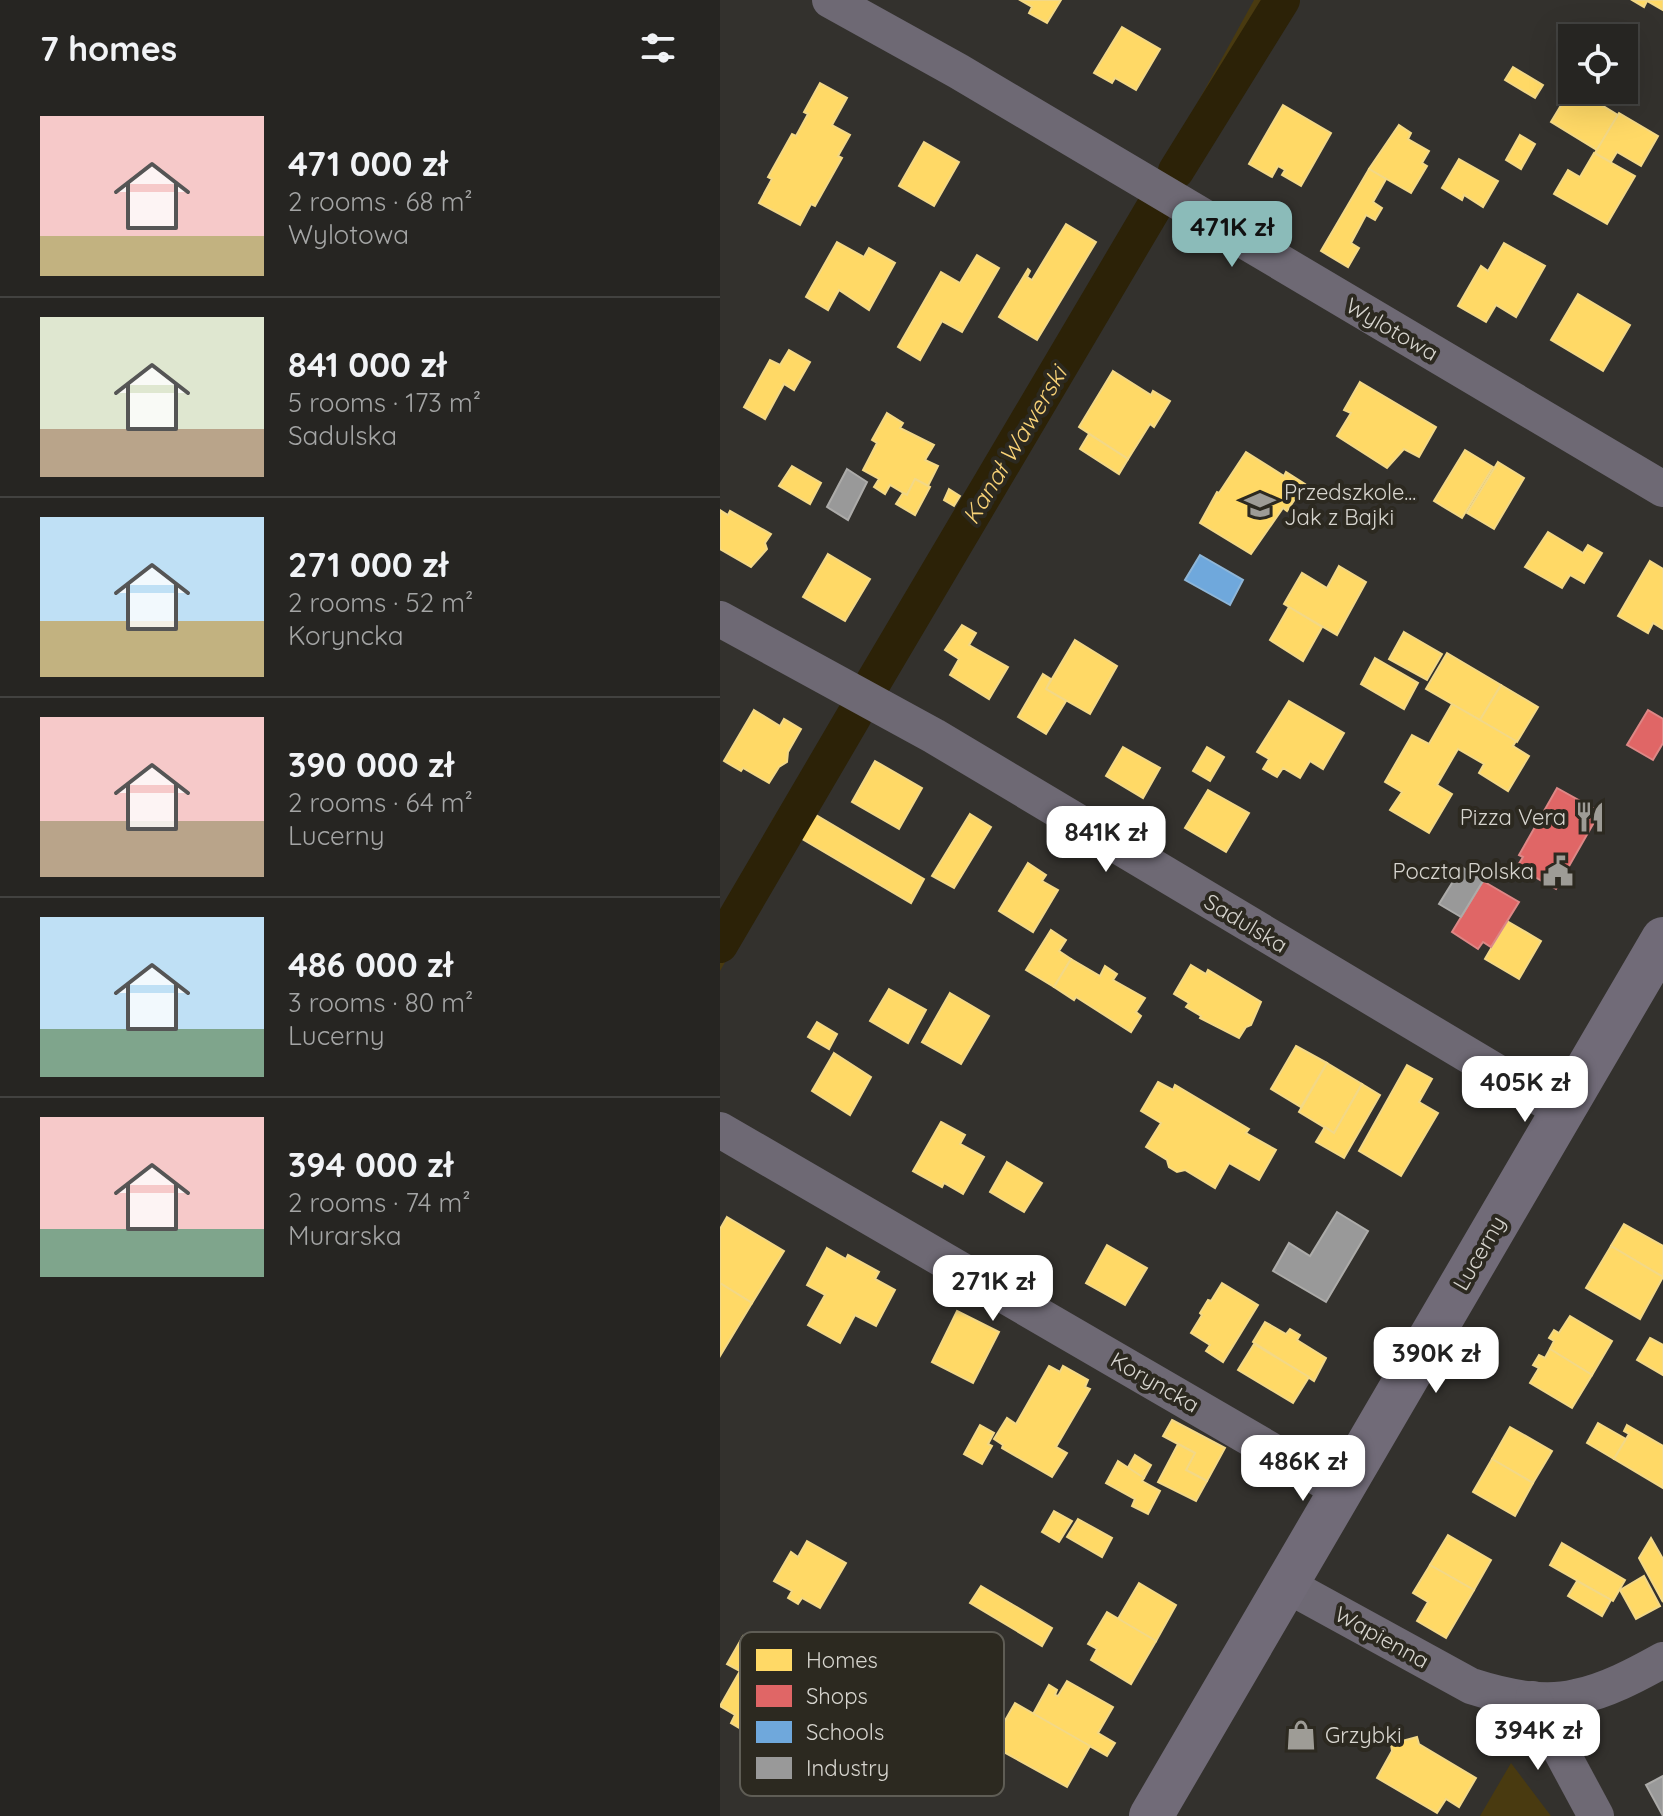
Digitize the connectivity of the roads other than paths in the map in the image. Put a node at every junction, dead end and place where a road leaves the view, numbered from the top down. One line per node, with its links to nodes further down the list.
1 (830, 0): 2 (street, Wylotowa)
2 (1663, 489)
3 (720, 619): 5 (street, Sadulska)
4 (1663, 939): 5 (street, Lucerny)
5 (1562, 1111): 7 (street, Lucerny)
6 (720, 1130): 7 (street, Koryncka)
7 (1341, 1491): 8 (street, Lucerny)
8 (1285, 1584): 10 (street, Wapienna); 11 (street, Lucerny)
9 (1663, 1660): 10 (street, Wapienna)
10 (1533, 1699): 12 (street)
11 (1151, 1816)
12 (1596, 1816)

